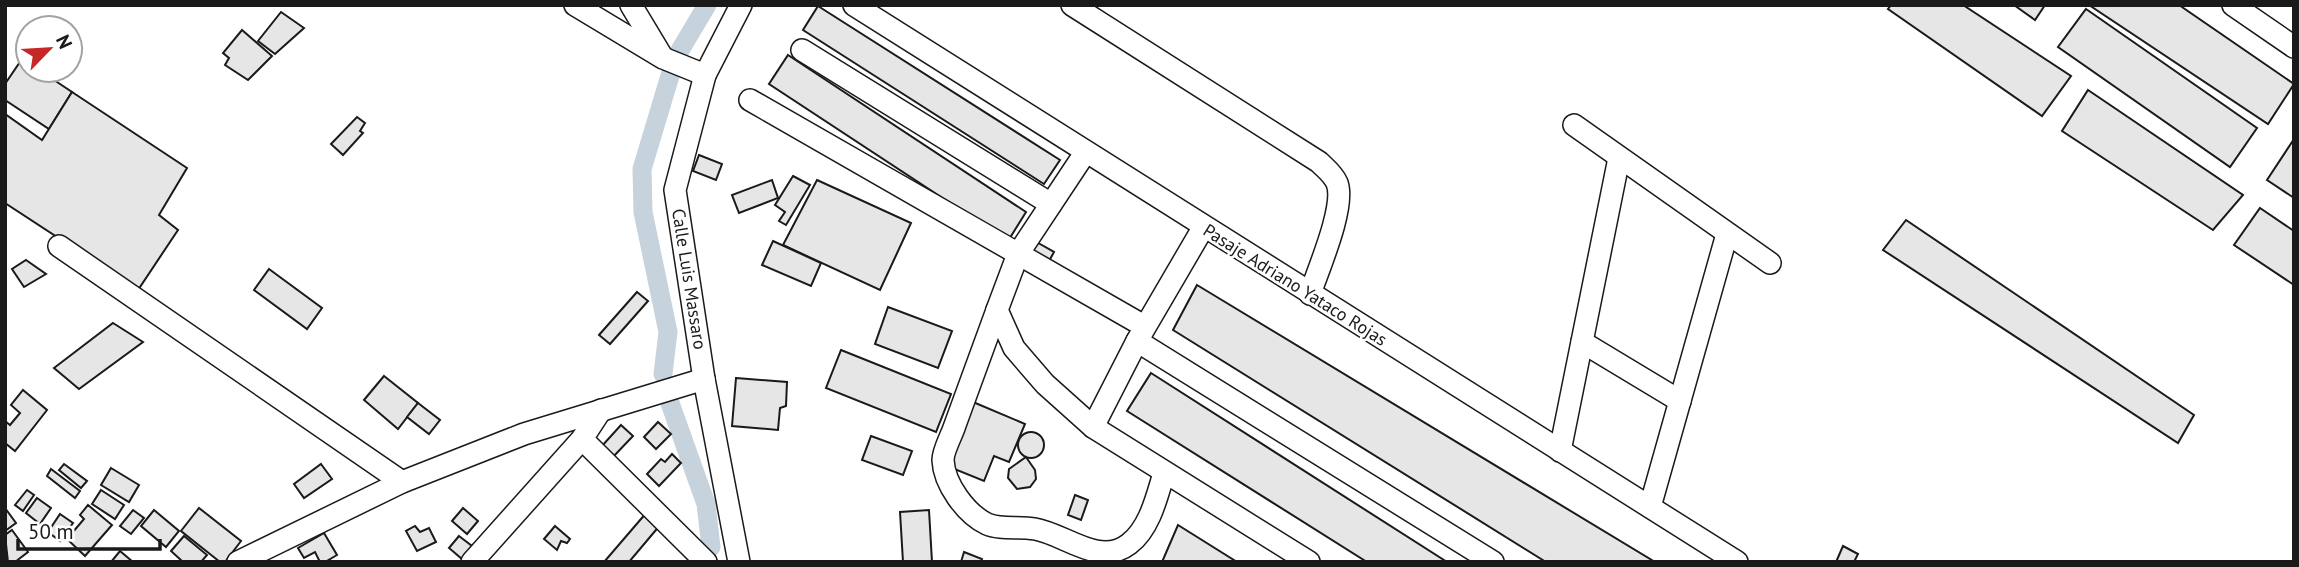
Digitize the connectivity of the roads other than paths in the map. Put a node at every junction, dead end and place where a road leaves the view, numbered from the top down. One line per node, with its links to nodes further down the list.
1 (575, 5): 9 (street)
2 (631, 5): 9 (street)
3 (741, 5): 10 (street, Calle Luis Massaro)
4 (854, 5): 13 (street, Pasaje Adriano Yataco Rojas)
5 (1072, 5): 21 (street)
6 (2233, 5): 7 (street)
7 (2294, 47)
8 (802, 50): 15 (street)
9 (663, 58): 10 (street)
10 (705, 75): 25 (street, Calle Luis Massaro)
11 (750, 100): 19 (street)
12 (1574, 125): 14 (street)
13 (1085, 153): 15 (street); 16 (street, Pasaje Adriano Yataco Rojas)
14 (1619, 158): 17 (street); 24 (street)
15 (1051, 204): 19 (street)
16 (1203, 228): 21 (street, Pasaje Adriano Yataco Rojas); 23 (street)
17 (1727, 234): 20 (street); 26 (street)
18 (59, 246): 32 (street)
19 (1018, 254): 22 (street); 23 (street)
20 (1770, 263)
21 (1310, 294): 30 (street, Pasaje Adriano Yataco Rojas)
22 (997, 310): 28 (street); 31 (street)
23 (1141, 334): 28 (street); 39 (street)
24 (1582, 342): 26 (street); 30 (street)
25 (704, 379): 27 (street); 37 (street, Calle Luis Massaro)
26 (1680, 401): 33 (street)
27 (601, 410): 29 (street); 32 (street)
28 (1093, 427): 31 (street)
29 (583, 439): 35 (street); 36 (street)
30 (1560, 451): 33 (street, Pasaje Adriano Yataco Rojas)
31 (1164, 473): 38 (street)
32 (402, 482): 34 (street)
33 (1650, 507): 40 (street, Pasaje Adriano Yataco Rojas)
34 (238, 562)
35 (472, 562)
36 (706, 562)
37 (738, 562)
38 (1309, 562)
39 (1493, 562)
40 (1737, 562)

